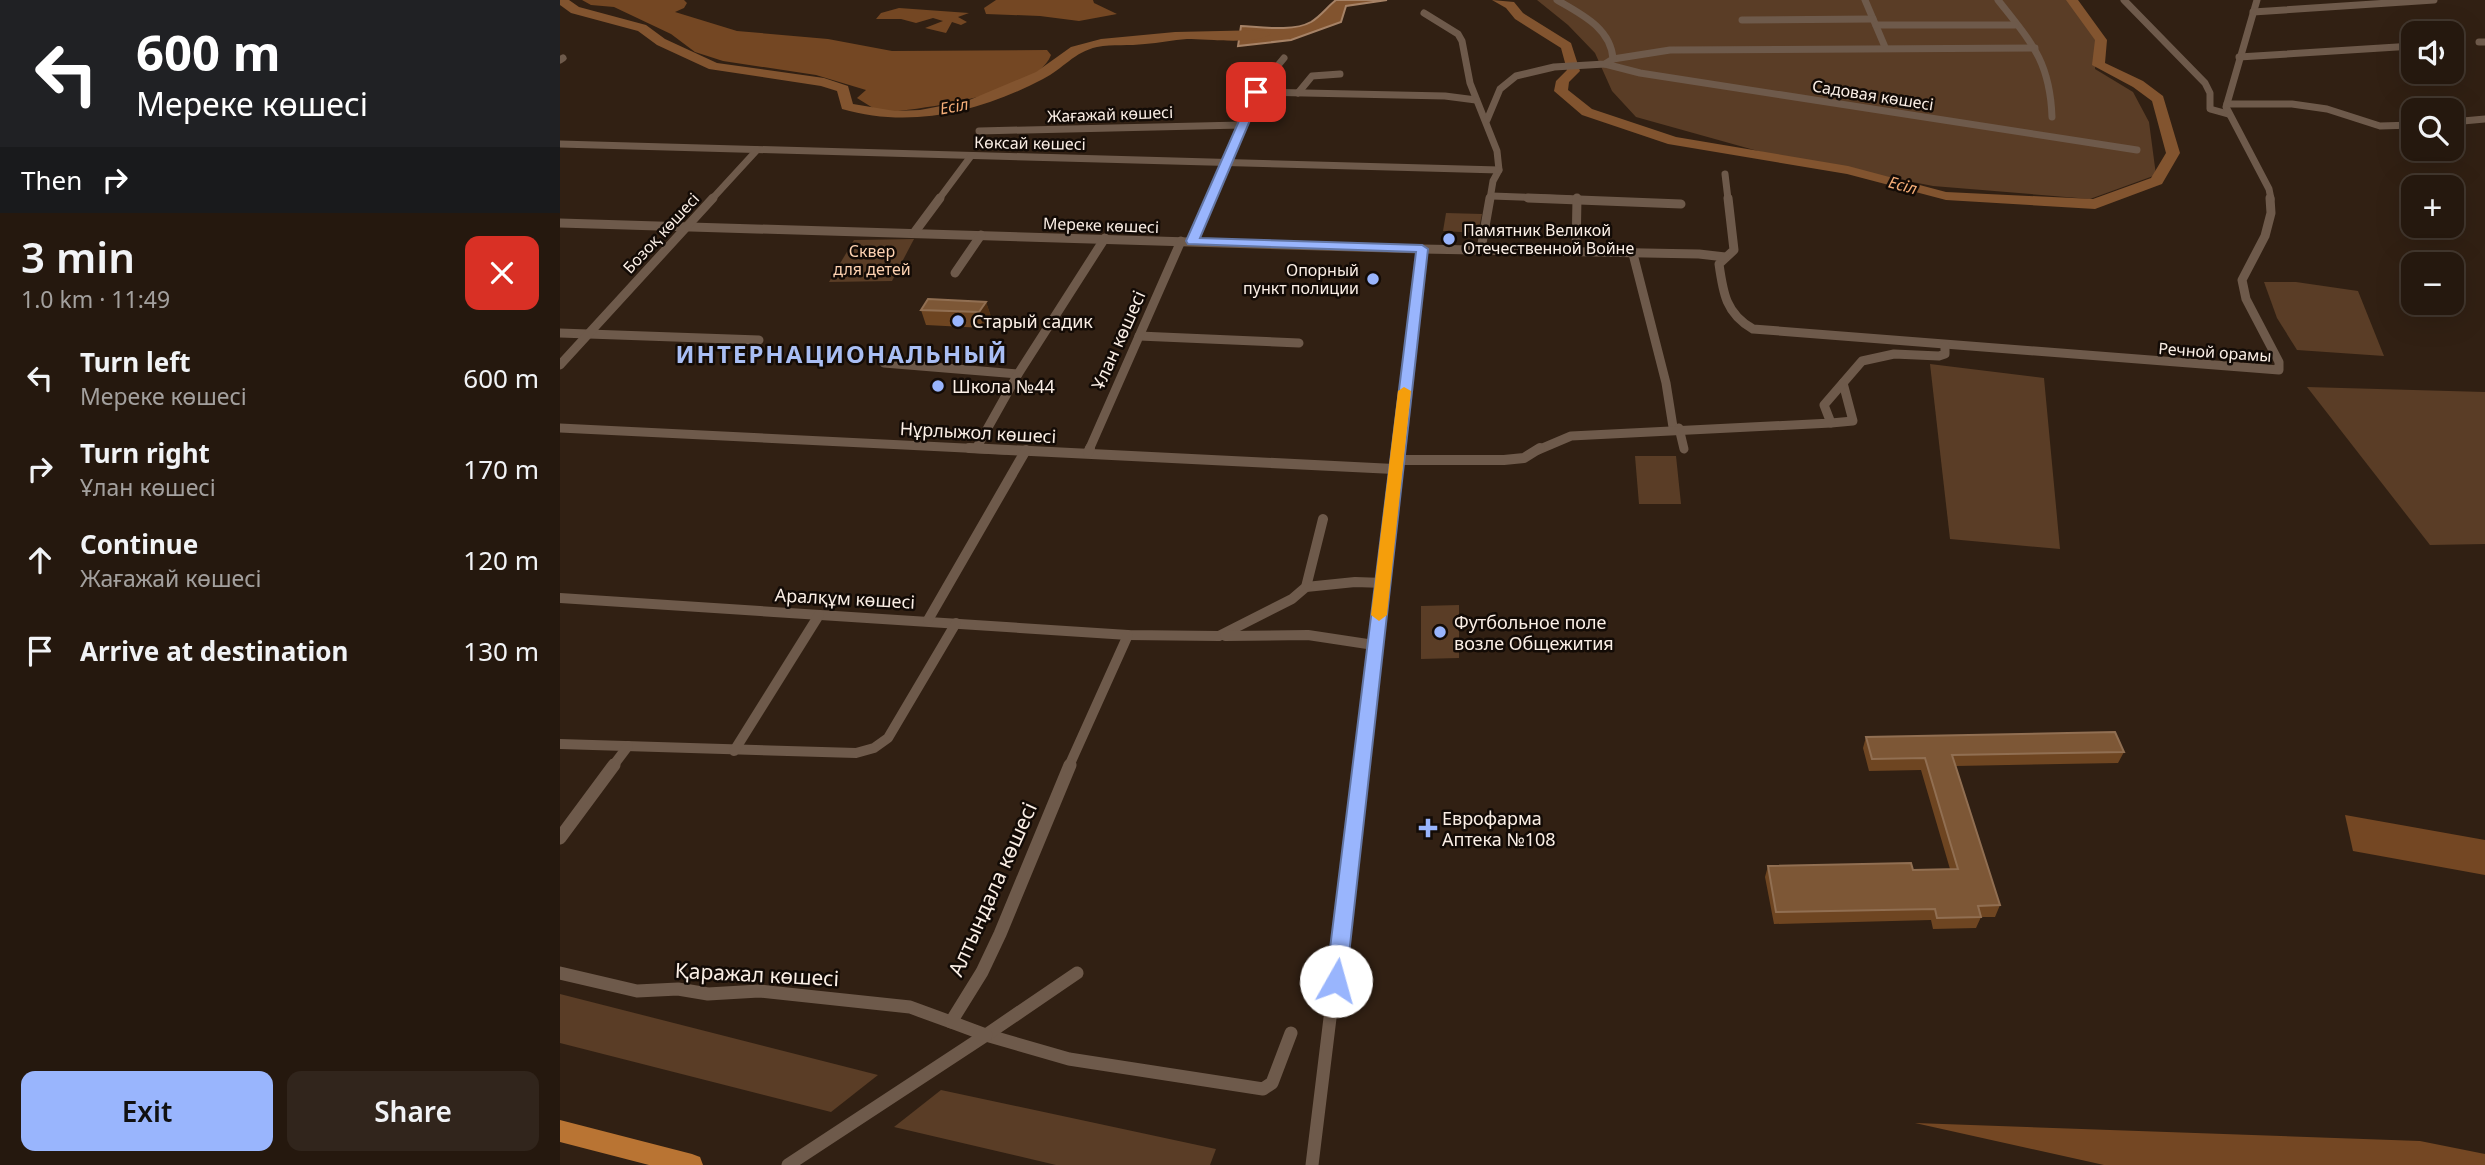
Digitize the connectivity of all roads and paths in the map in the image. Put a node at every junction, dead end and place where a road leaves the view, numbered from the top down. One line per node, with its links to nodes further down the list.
1 (1557, 0): 17 (street)
2 (1865, 0): 10 (street)
3 (1998, 0): 11 (street)
4 (2124, 0): 23 (street)
5 (2257, 0): 7 (street)
6 (2434, 0): 7 (street)
7 (2253, 12): 15 (street)
8 (1424, 13): 22 (street)
9 (1742, 20): 10 (street)
10 (1875, 22): 11 (street); 12 (street)
11 (2015, 25): 14 (street)
12 (1885, 47): 14 (street); 17 (street)
13 (2401, 47): 15 (street)
14 (2035, 48): 24 (street)
15 (2239, 57): 23 (street)
16 (1284, 58): 20 (street)
17 (1613, 59): 18 (street)
18 (1605, 64): 26 (street); 33 (street, Садовая көшесі)
19 (1340, 74): 21 (street)
20 (1256, 92): 21 (street); 28 (street)
21 (1298, 93): 22 (street)
22 (1476, 100): 26 (street)
23 (2227, 109): 29 (street); 59 (street, Речной орамы)
24 (2052, 117)
25 (2485, 119): 27 (street)
26 (1487, 120): 36 (street)
27 (2464, 121)
28 (1241, 125): 30 (street, Жағажай көшесі); 35 (street)
29 (2401, 125)
30 (979, 131)
31 (560, 144): 32 (street, Көксай көшесі)
32 (757, 150): 34 (street, Көксай көшесі); 42 (street, Бозоқ көшесі)
33 (2137, 150)
34 (971, 156): 35 (street, Көксай көшесі); 43 (street)
35 (1228, 162): 36 (street, Көксай көшесі); 47 (street)
36 (1499, 170): 38 (street)
37 (1725, 174): 52 (street)
38 (1492, 196): 39 (street); 49 (street)
39 (1577, 197): 40 (street); 50 (street)
40 (1681, 204)
41 (560, 223): 42 (street, Мереке көшесі)
42 (686, 226): 43 (street, Мереке көшесі); 55 (street, Бозоқ көшесі)
43 (915, 233): 44 (street, Мереке көшесі)
44 (981, 235): 45 (street, Мереке көшесі); 53 (street)
45 (1105, 239): 46 (street, Мереке көшесі); 62 (street)
46 (1181, 241): 47 (street, Мереке көшесі); 56 (street, Ұлан көшесі)
47 (1192, 241): 48 (street, Мереке көшесі)
48 (1422, 249): 49 (street, Мереке көшесі); 71 (street)
49 (1481, 249): 50 (street, Мереке көшесі)
50 (1576, 251): 51 (street, Мереке көшесі)
51 (1633, 254): 52 (street, Мереке көшесі); 66 (street)
52 (1725, 257): 59 (street, Речной орамы)
53 (955, 272)
54 (560, 333): 55 (street)
55 (586, 336): 57 (street); 61 (street, Бозоқ көшесі)
56 (1139, 336): 58 (street); 70 (street, Ұлан көшесі)
57 (759, 340)
58 (1299, 343)
59 (1945, 346): 63 (street)
60 (884, 363): 62 (street)
61 (560, 365)
62 (1018, 374): 67 (street)
63 (1843, 383): 64 (street); 64 (street)
64 (1831, 424): 66 (street, Нұрлыжол көшесі)
65 (560, 428): 67 (street, Нұрлыжол көшесі)
66 (1676, 428): 68 (street); 71 (street, Нұрлыжол көшесі)
67 (977, 447): 69 (street, Нұрлыжол көшесі)
68 (1684, 449)
69 (1026, 450): 70 (street, Нұрлыжол көшесі); 77 (street)
70 (1088, 453): 71 (street, Нұрлыжол көшесі)
71 (1395, 465): 73 (street)
72 (1323, 519): 74 (street)
73 (1384, 583): 74 (street); 81 (street)
74 (1306, 587): 80 (street)
75 (560, 598): 76 (street, Аралқұм көшесі)
76 (819, 615): 77 (street, Аралқұм көшесі); 84 (street)
77 (928, 620): 78 (street, Аралқұм көшесі)
78 (956, 623): 79 (street, Аралқұм көшесі); 84 (street)
79 (1128, 635): 80 (street, Аралқұм көшесі); 88 (street, Алтындала көшесі)
80 (1219, 636): 81 (street, Аралқұм көшесі)
81 (1374, 645): 94 (street)
82 (560, 744): 83 (street)
83 (628, 746): 84 (street); 85 (street)
84 (734, 751)
85 (560, 838)
86 (560, 973): 88 (street, Қаражал көшесі)
87 (1077, 973): 90 (street)
88 (951, 1023): 90 (street)
89 (1291, 1033): 90 (street)
90 (986, 1035): 93 (street)
91 (560, 1131): 92 (main road)
92 (692, 1165)
93 (788, 1165)
94 (1312, 1165)

